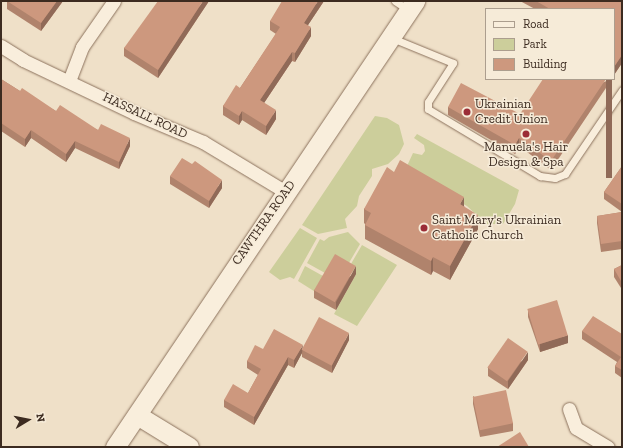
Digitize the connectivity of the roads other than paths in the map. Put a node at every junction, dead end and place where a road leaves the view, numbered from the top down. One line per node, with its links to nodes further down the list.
1 (114, 1): 5 (street)
2 (406, 4): 3 (main road, CAWTHRA ROAD)
3 (392, 38): 6 (lane); 7 (main road, CAWTHRA ROAD)
4 (1, 46): 5 (street, HASSALL ROAD)
5 (69, 81): 7 (street, HASSALL ROAD)
6 (622, 90)
7 (286, 192): 9 (main road, CAWTHRA ROAD)
8 (569, 409): 12 (street)
9 (137, 415): 10 (main road, CAWTHRA ROAD); 11 (main road)
10 (115, 447)
11 (189, 447)
12 (608, 447)

